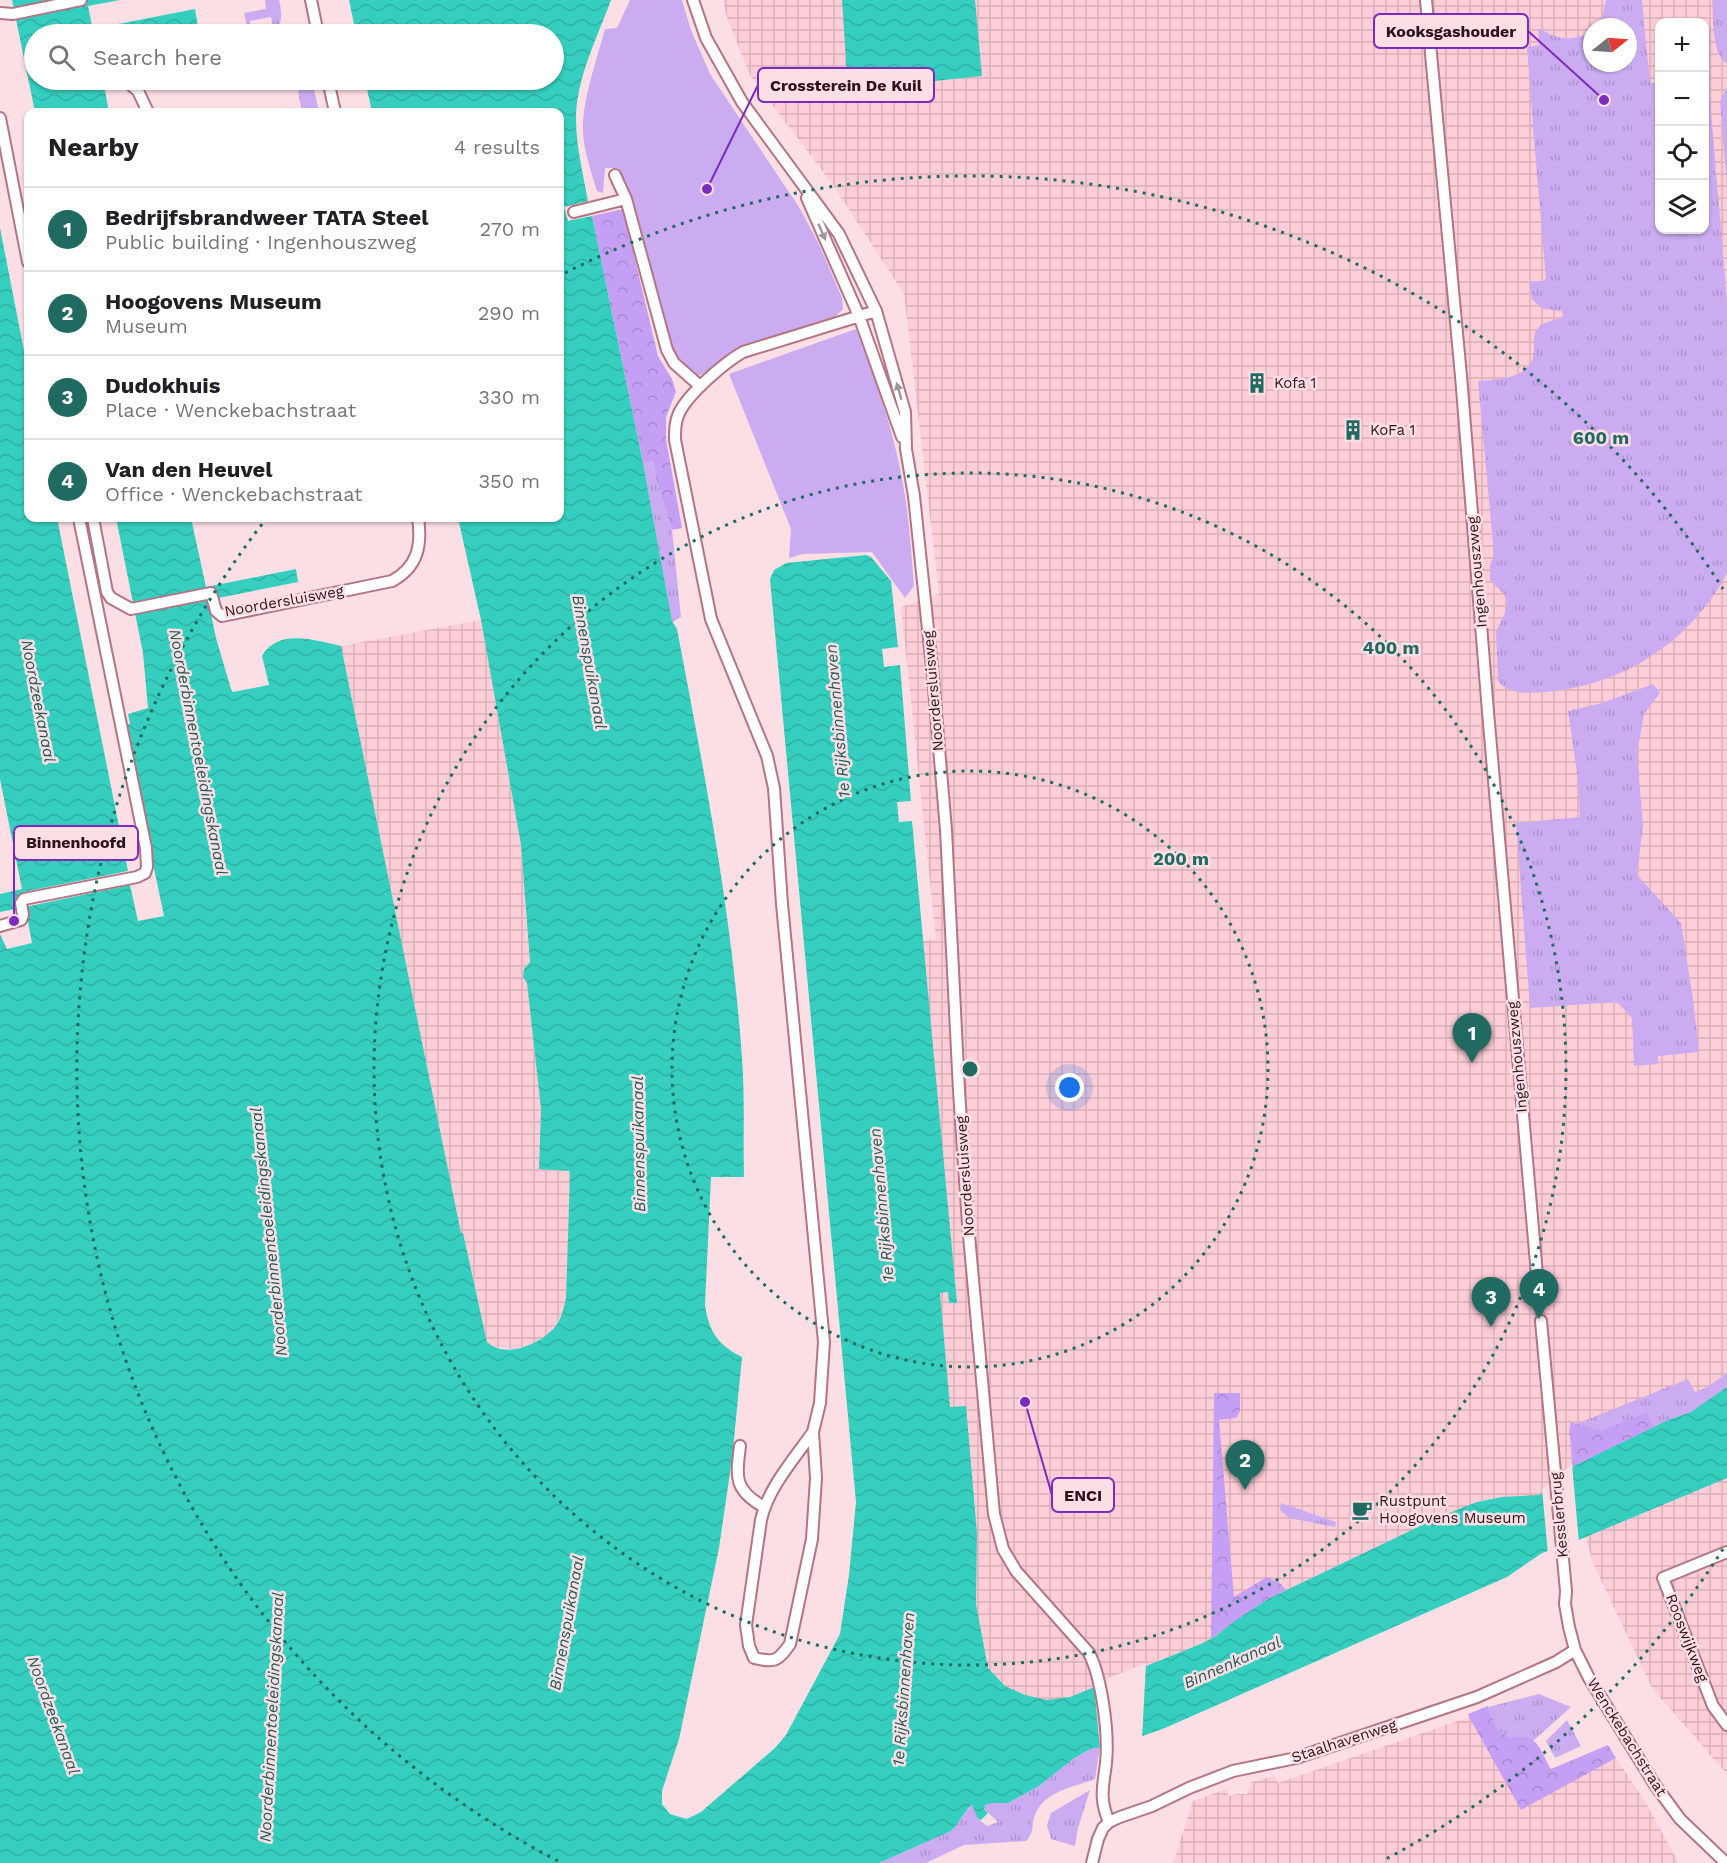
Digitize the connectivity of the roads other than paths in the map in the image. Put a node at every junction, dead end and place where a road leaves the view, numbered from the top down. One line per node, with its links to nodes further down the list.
1 (81, 0): 5 (street)
2 (311, 0): 6 (street)
3 (693, 0): 13 (street, Noordersluisweg)
4 (1426, 0): 25 (street, Ingenhouszweg)
5 (0, 12)
6 (316, 24)
7 (136, 90): 9 (street)
8 (330, 90): 10 (street)
9 (146, 108)
10 (334, 108)
11 (0, 118): 16 (street)
12 (615, 175): 14 (street)
13 (798, 179): 17 (street, Noordersluisweg); 18 (street, Noordersluisweg, one-way to 18)
14 (626, 199): 15 (street); 19 (street)
15 (574, 212)
16 (24, 241)
17 (876, 311): 18 (street); 20 (street, Noordersluisweg, one-way to 17)
18 (859, 316): 19 (street); 20 (street, Noordersluisweg)
19 (700, 386): 27 (street)
20 (906, 449): 34 (street, Noordersluisweg)
21 (81, 522): 24 (street)
22 (94, 522): 23 (street, Noordersluisweg)
23 (418, 522)
24 (0, 926)
25 (1539, 1298)
26 (1541, 1321): 31 (street, Kesslerbrug)
27 (813, 1432): 29 (street); 29 (street)
28 (740, 1446): 29 (street)
29 (764, 1507)
30 (1727, 1552): 33 (street, Rooswijkweg)
31 (1566, 1591): 32 (street, Wenckebachstraat)
32 (1575, 1650): 34 (street, Staalhavenweg); 36 (street, Wenckebachstraat)
33 (1727, 1725)
34 (1109, 1822): 35 (street)
35 (1092, 1863)
36 (1726, 1863)

